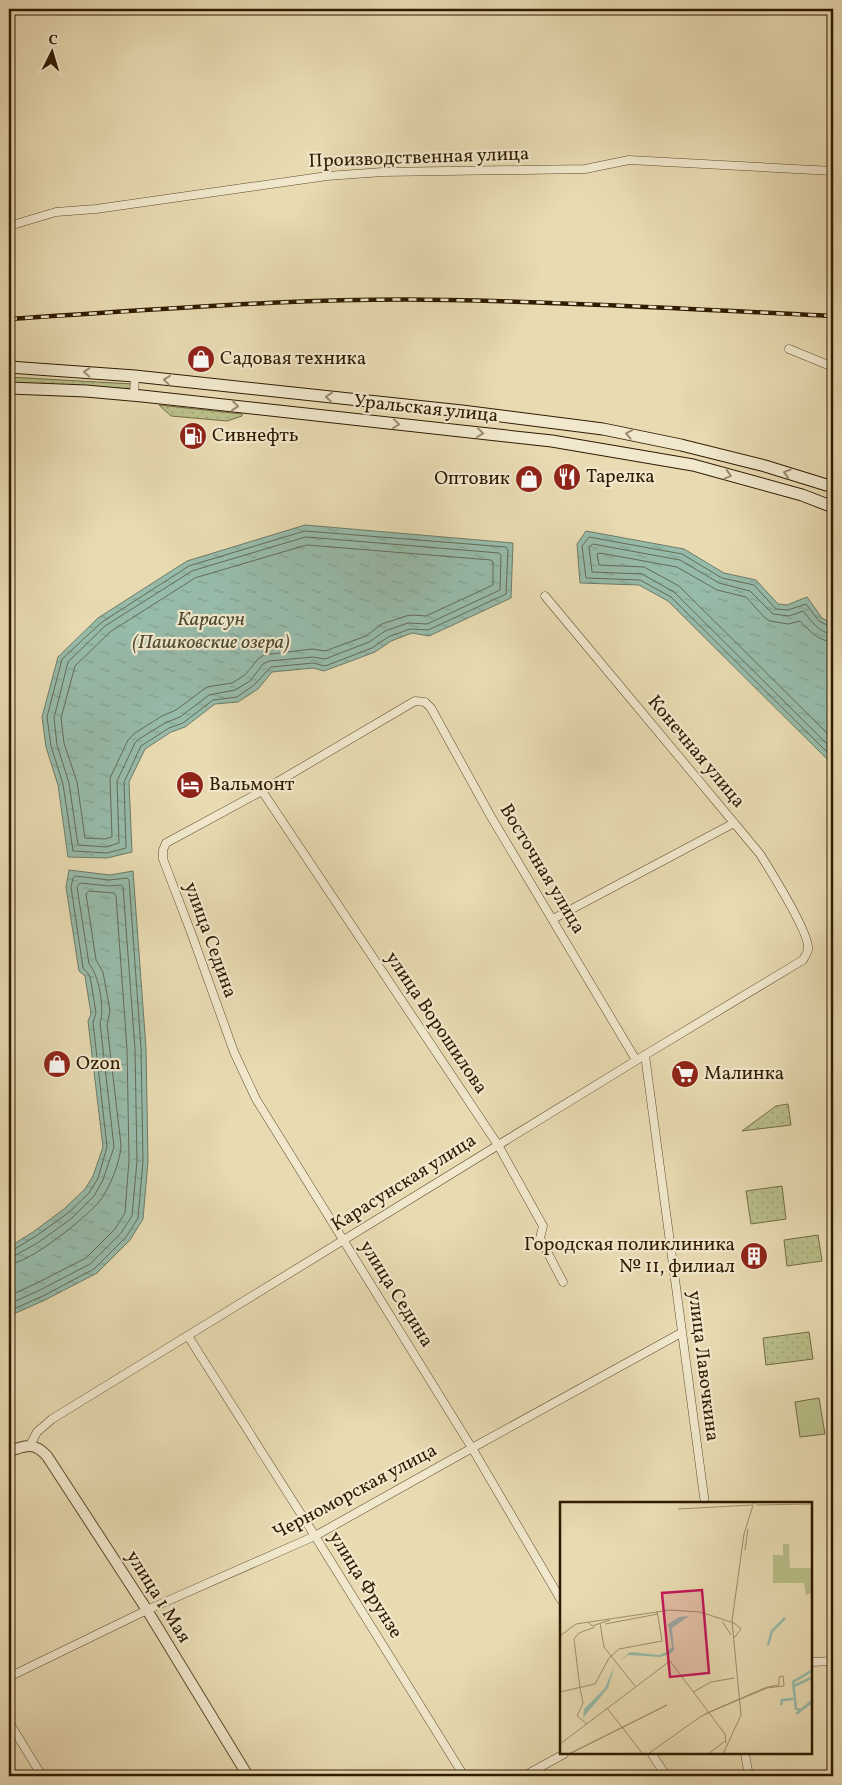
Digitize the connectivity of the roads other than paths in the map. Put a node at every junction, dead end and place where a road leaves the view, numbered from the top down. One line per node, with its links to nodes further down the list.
1 (833, 171): 2 (street, Производственная улица)
2 (9, 226)
3 (789, 349): 4 (street)
4 (833, 367)
5 (9, 368): 6 (main road, Уральская улица, one-way to 5)
6 (135, 376): 8 (street); 9 (main road, Уральская улица, one-way to 6)
7 (9, 388): 8 (main road, Уральская улица)
8 (134, 396): 10 (main road, Уральская улица, one-way to 10)
9 (833, 487)
10 (833, 507)
11 (545, 596): 13 (street, Конечная улица)
12 (262, 791): 14 (street, Восточная улица); 18 (street, улица Ворошилова); 19 (street, улица Седина)
13 (734, 824): 14 (street); 15 (street, Конечная улица)
14 (553, 919): 17 (street, Восточная улица)
15 (807, 938): 16 (street, Карасунская улица)
16 (645, 1054): 17 (street, Карасунская улица); 21 (street, улица Лавочкина)
17 (636, 1060): 18 (street, Карасунская улица)
18 (498, 1145): 19 (street, Карасунская улица); 20 (street, улица Ворошилова)
19 (343, 1241): 22 (street, Карасунская улица); 24 (street, улица Седина)
20 (563, 1282)
21 (681, 1333): 24 (street, Черноморская улица); 26 (street, улица Лавочкина)
22 (188, 1336): 23 (street, Карасунская улица); 27 (street, улица Фрунзе)
23 (30, 1445): 25 (street); 29 (street, улица 1 Мая)
24 (472, 1448): 27 (street, Черноморская улица); 28 (street, улица Седина)
25 (9, 1451)
26 (705, 1502)
27 (315, 1536): 29 (street, Черноморская улица); 39 (street, улица Фрунзе)
28 (560, 1598)
29 (147, 1610): 32 (street, Черноморская улица); 38 (street, улица 1 Мая)
30 (833, 1661): 31 (street)
31 (812, 1662)
32 (9, 1677)
33 (9, 1722): 37 (street)
34 (562, 1755): 40 (street)
35 (653, 1755): 41 (street)
36 (745, 1755): 42 (street)
37 (42, 1776)
38 (248, 1776)
39 (464, 1776)
40 (524, 1776)
41 (666, 1776)
42 (749, 1776)

